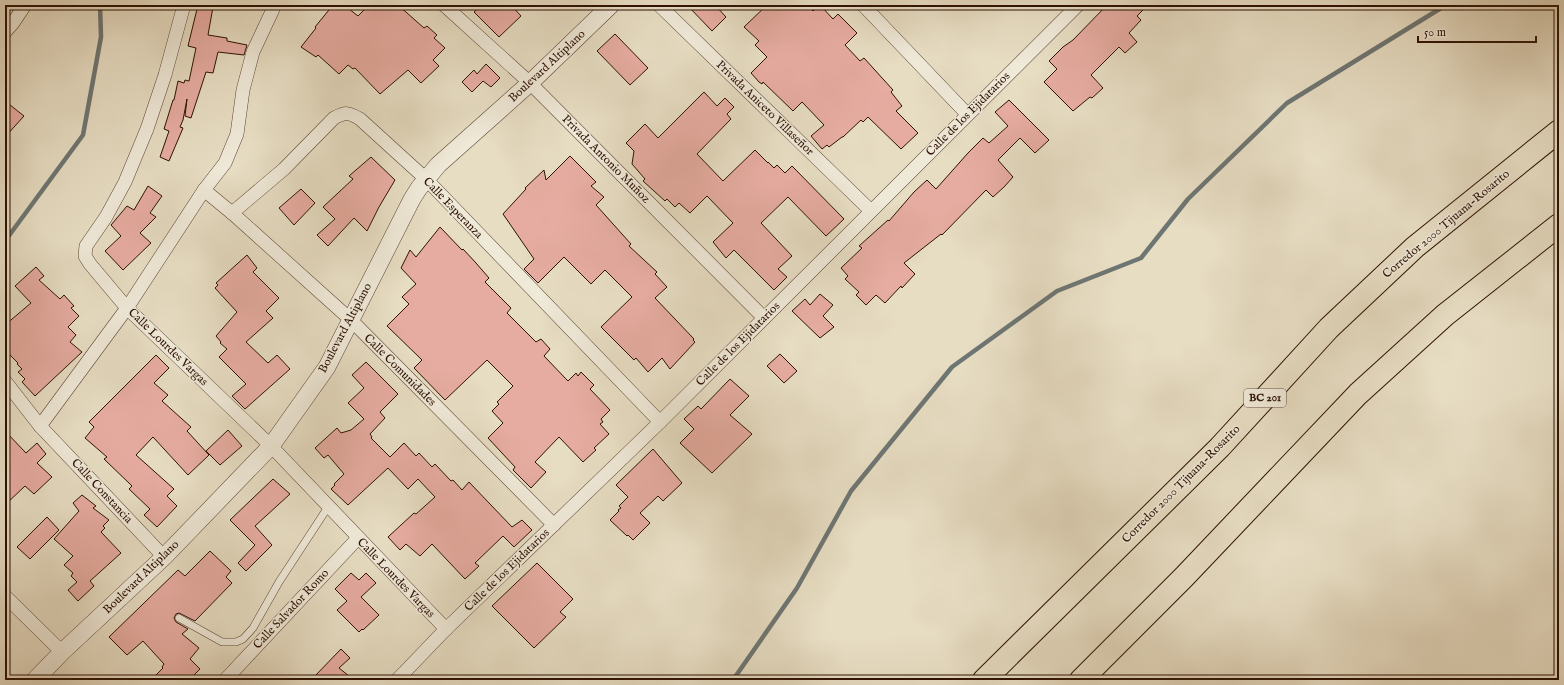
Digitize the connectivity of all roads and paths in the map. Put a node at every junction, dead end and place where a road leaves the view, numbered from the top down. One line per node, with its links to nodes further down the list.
1 (25, 5): 9 (street)
2 (184, 5): 18 (street, Calle Lourdes Vargas)
3 (275, 5): 14 (street)
4 (444, 5): 10 (street, Privada Antonio Muñoz)
5 (611, 5): 10 (street, Boulevard Altiplano)
6 (659, 5): 15 (street, Privada Aniceto Villaseñor)
7 (863, 5): 11 (street)
8 (1078, 5): 11 (street, Calle de los Ejidatarios)
9 (5, 32)
10 (530, 83): 13 (street, Boulevard Altiplano); 19 (street, Privada Antonio Muñoz)
11 (967, 114): 15 (street, Calle de los Ejidatarios)
12 (1559, 131): 36 (highway, Corredor 2000 Tijuana-Rosarito / BC 201)
13 (426, 179): 16 (street, Calle Esperanza); 20 (street, Boulevard Altiplano); 22 (street, Calle Esperanza)
14 (204, 190): 16 (street, Calle Comunidades); 18 (street)
15 (871, 211): 19 (street, Calle de los Ejidatarios)
16 (232, 213): 20 (street, Calle Comunidades)
17 (1559, 225): 37 (highway)
18 (127, 308): 23 (street); 24 (street, Calle Lourdes Vargas)
19 (764, 318): 22 (street, Calle de los Ejidatarios)
20 (351, 320): 24 (street, Boulevard Altiplano); 26 (street, Calle Comunidades)
21 (5, 381): 23 (street, Calle Constancia)
22 (660, 422): 26 (street, Calle de los Ejidatarios)
23 (40, 426): 28 (street, Calle Constancia)
24 (271, 446): 25 (street, Calle Lourdes Vargas); 28 (street, Boulevard Altiplano)
25 (328, 507): 27 (street, Calle Lourdes Vargas); 30 (lane)
26 (554, 525): 31 (street, Calle de los Ejidatarios)
27 (358, 538): 31 (street, Calle Lourdes Vargas); 34 (street, Calle Salvador Romo)
28 (164, 557): 32 (street, Boulevard Altiplano)
29 (5, 596): 32 (street)
30 (180, 618)
31 (446, 629): 35 (street, Calle de los Ejidatarios)
32 (62, 652): 33 (street, Boulevard Altiplano)
33 (35, 680)
34 (224, 680)
35 (397, 680)
36 (984, 680)
37 (1081, 680)

